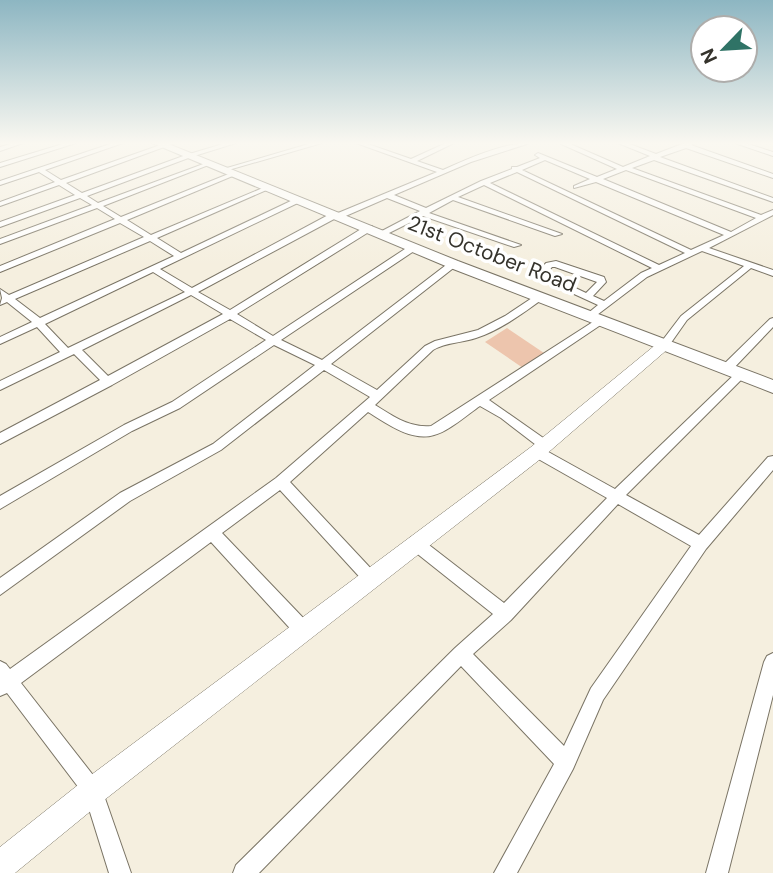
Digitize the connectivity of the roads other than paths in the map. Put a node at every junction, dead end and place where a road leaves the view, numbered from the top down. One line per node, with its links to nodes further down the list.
1 (57, 184): 22 (street)
2 (60, 184): 18 (street)
3 (116, 184): 18 (street)
4 (155, 184): 23 (street)
5 (202, 184): 28 (street)
6 (257, 184): 16 (main road, 21st October Road)
7 (415, 184): 17 (street)
8 (480, 184): 19 (street)
9 (488, 184): 43 (street)
10 (547, 184): 38 (street)
11 (584, 184): 15 (street)
12 (607, 184): 32 (street)
13 (667, 184): 27 (street)
14 (729, 184): 21 (street)
15 (576, 187)
16 (267, 188): 20 (main road, 21st October Road); 33 (street)
17 (388, 195): 24 (street); 26 (street)
18 (82, 197): 23 (street); 29 (street)
19 (452, 197): 24 (street); 31 (street)
20 (300, 200): 26 (main road, 21st October Road); 39 (street)
21 (773, 200)
22 (0, 204)
23 (99, 206): 28 (street); 34 (street)
24 (424, 211): 30 (street); 35 (street)
25 (773, 212): 27 (street)
26 (336, 216): 30 (main road, 21st October Road); 47 (street)
27 (761, 218): 32 (street)
28 (122, 220): 33 (street); 44 (street)
29 (0, 225)
30 (376, 231): 36 (main road, 21st October Road); 52 (street)
31 (558, 234)
32 (731, 235): 37 (street)
33 (150, 238): 39 (street); 50 (street)
34 (0, 242)
35 (517, 245)
36 (414, 247): 41 (main road, 21st October Road); 56 (street)
37 (701, 248): 38 (street); 42 (street)
38 (691, 253): 43 (street)
39 (182, 257): 45 (street)
40 (773, 261): 46 (street)
41 (453, 264): 48 (main road, 21st October Road); 60 (street)
42 (749, 267): 46 (street); 58 (street)
43 (658, 268): 51 (street)
44 (0, 269)
45 (155, 270): 47 (street); 55 (street)
46 (769, 271)
47 (191, 292): 52 (street); 59 (street)
48 (541, 296): 53 (main road, 21st October Road); 65 (street)
49 (588, 296): 49 (street); 51 (street)
50 (3, 298): 55 (street)
51 (606, 305): 53 (street)
52 (231, 314): 56 (street); 62 (street)
53 (596, 318): 58 (main road, 21st October Road); 66 (street)
54 (773, 321): 61 (street)
55 (38, 322): 57 (street); 59 (street)
56 (273, 340): 60 (street); 72 (street)
57 (0, 341)
58 (664, 345): 61 (main road, 21st October Road); 68 (street)
59 (71, 351): 62 (street); 63 (street)
60 (324, 365): 65 (street); 77 (street)
61 (734, 372): 64 (main road, 21st October Road); 71 (street)
62 (108, 382): 67 (street)
63 (0, 386)
64 (773, 387)
65 (373, 401): 66 (street); 70 (street)
66 (482, 401): 68 (street)
67 (0, 439)
68 (541, 448): 71 (street); 74 (street)
69 (773, 461): 75 (street)
70 (281, 482): 73 (street); 76 (street)
71 (615, 497): 75 (street); 78 (street)
72 (0, 503)
73 (212, 534): 79 (street); 82 (street)
74 (415, 543): 76 (street); 78 (street)
75 (701, 544): 83 (street)
76 (371, 579): 79 (street)
77 (0, 587)
78 (505, 614): 80 (street)
79 (303, 631): 84 (street)
80 (461, 654): 83 (street); 87 (street)
81 (773, 663): 89 (street)
82 (3, 679): 84 (street)
83 (566, 762): 88 (street)
84 (93, 791): 85 (street); 86 (street)
85 (0, 866)
86 (120, 873)
87 (244, 873)
88 (505, 873)
89 (718, 873)

